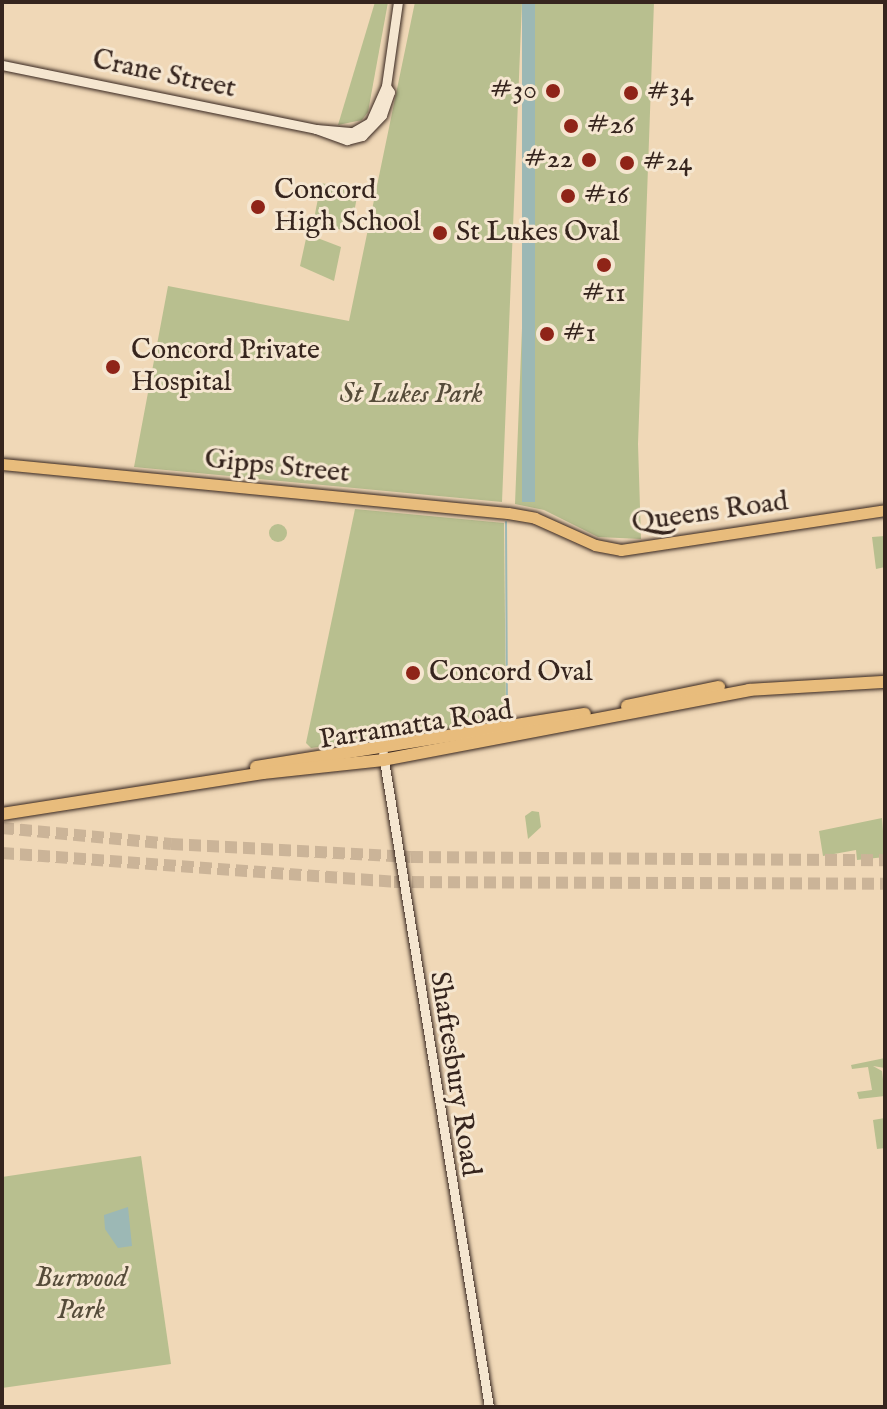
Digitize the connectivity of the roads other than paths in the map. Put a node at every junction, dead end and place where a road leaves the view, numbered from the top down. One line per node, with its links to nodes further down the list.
1 (398, 2): 2 (main road, Crane Street)
2 (2, 65)
3 (2, 464): 5 (main road, Gipps Street)
4 (885, 510): 5 (main road, Queens Road)
5 (546, 523)
6 (885, 674): 8 (highway, Parramatta Road)
7 (885, 682): 8 (highway, Parramatta Road)
8 (466, 739): 9 (highway, Parramatta Road)
9 (382, 753): 10 (highway, Parramatta Road); 11 (highway, Parramatta Road); 12 (main road, Shaftesbury Road)
10 (2, 806)
11 (2, 814)
12 (489, 1407)

